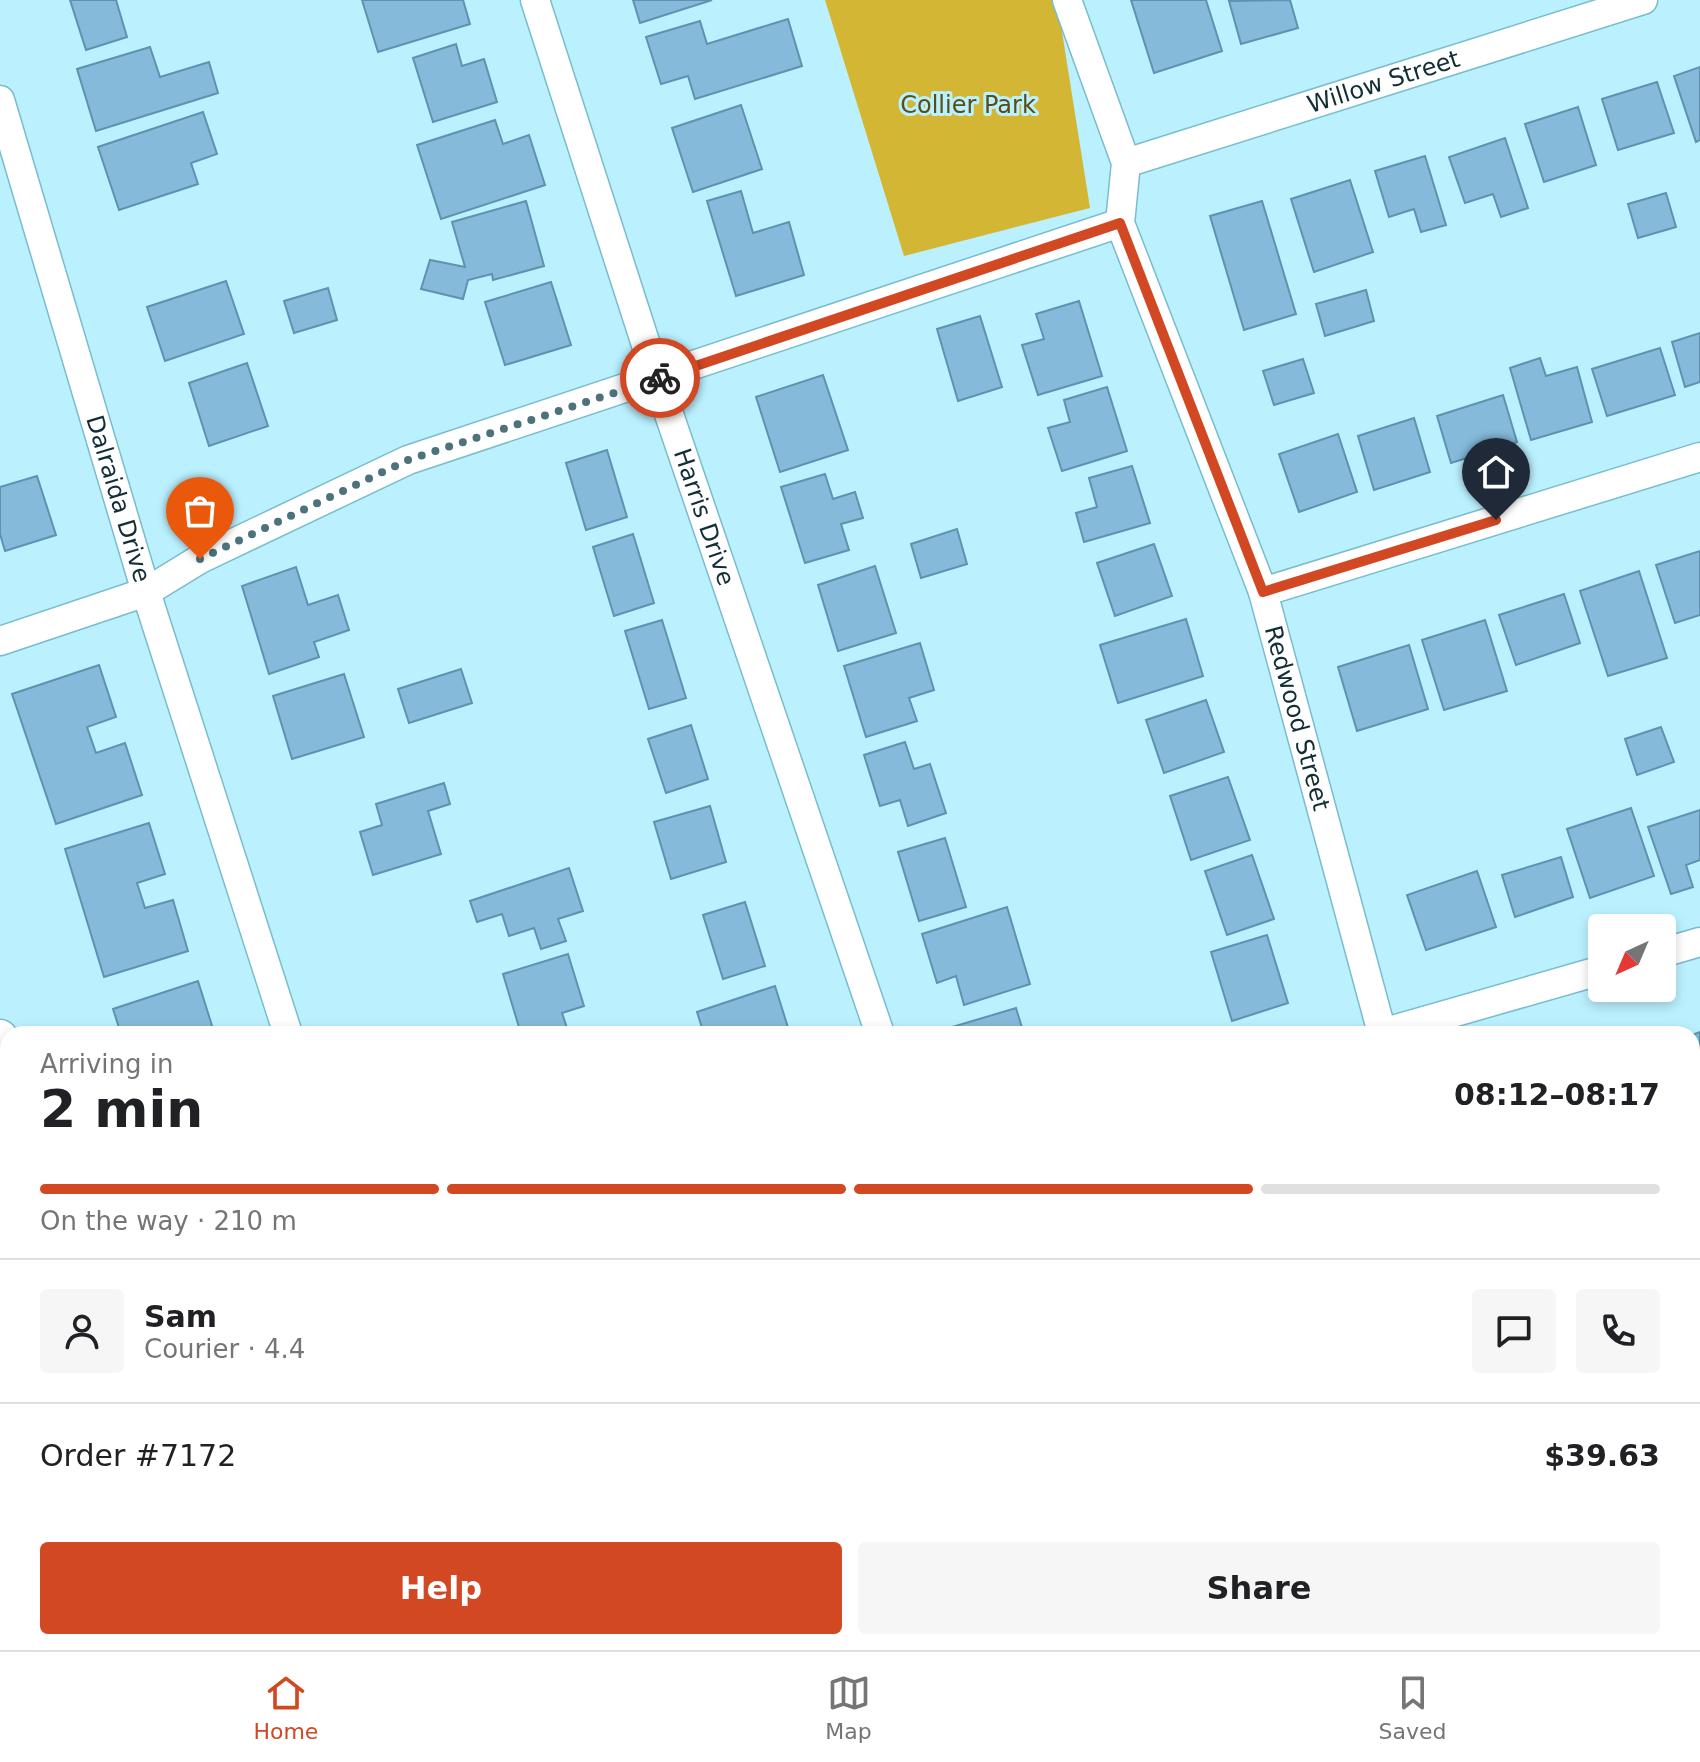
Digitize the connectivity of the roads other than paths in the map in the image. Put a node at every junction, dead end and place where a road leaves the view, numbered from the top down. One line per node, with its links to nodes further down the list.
1 (535, 0): 7 (street, Harris Drive)
2 (1067, 0): 5 (street, Redwood Street)
3 (1643, 0): 5 (street, Willow Street)
4 (0, 100): 9 (street, Dalraida Drive)
5 (1126, 163): 6 (street, Redwood Street)
6 (1120, 223): 7 (street); 10 (street, Redwood Street)
7 (657, 379): 9 (street); 16 (street, Harris Drive)
8 (1700, 457): 10 (street)
9 (146, 592): 11 (street); 15 (street, Dalraida Drive)
10 (1263, 592): 17 (street, Redwood Street)
11 (0, 641)
12 (1700, 942): 13 (street)
13 (1676, 949)
14 (1588, 974): 18 (street)
15 (285, 1026)
16 (877, 1026)
17 (1380, 1026)
18 (1406, 1026)

